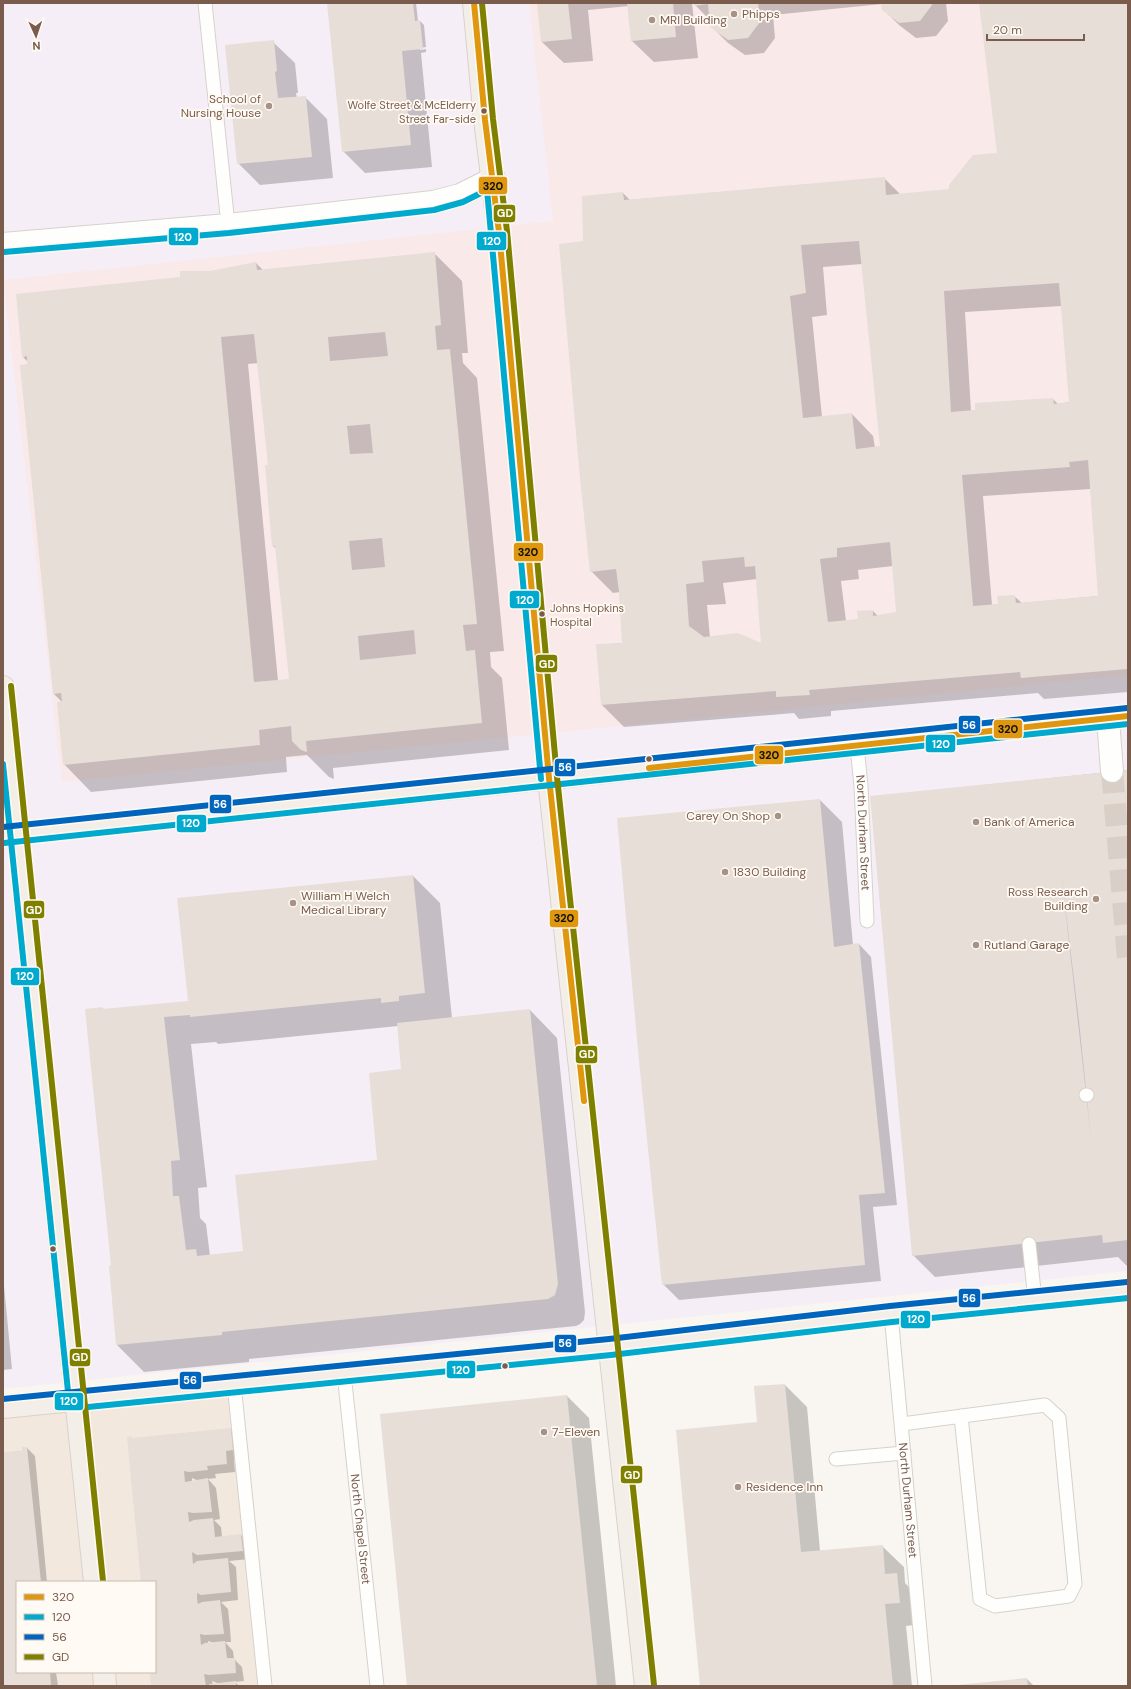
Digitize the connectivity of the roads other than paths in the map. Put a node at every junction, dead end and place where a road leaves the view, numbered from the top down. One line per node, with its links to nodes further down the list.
1 (205, 3): 4 (lane)
2 (474, 3): 3 (main road)
3 (494, 178): 4 (street); 10 (main road)
4 (228, 225): 5 (street)
5 (3, 244)
6 (3, 687): 11 (main road)
7 (1118, 718): 8 (main road); 9 (street)
8 (857, 746): 10 (main road); 12 (lane, North Durham Street)
9 (1112, 771)
10 (549, 778): 11 (main road); 17 (main road)
11 (10, 834): 20 (main road)
12 (867, 921)
13 (1029, 1244): 15 (lane)
14 (1128, 1290): 15 (main road)
15 (1035, 1300): 16 (main road)
16 (891, 1314): 17 (main road); 23 (lane, North Durham Street)
17 (610, 1347): 18 (main road); 31 (main road)
18 (344, 1373): 19 (main road); 30 (lane, North Chapel Street)
19 (234, 1384): 20 (main road); 29 (lane)
20 (77, 1400): 21 (main road); 26 (main road)
21 (3, 1407)
22 (961, 1416): 22 (lane); 23 (lane)
23 (902, 1424): 24 (lane, North Durham Street)
24 (904, 1453): 25 (lane); 32 (lane, North Durham Street)
25 (836, 1460)
26 (95, 1581)
27 (104, 1673): 28 (main road)
28 (105, 1686)
29 (265, 1686)
30 (377, 1686)
31 (646, 1686)
32 (926, 1686)

